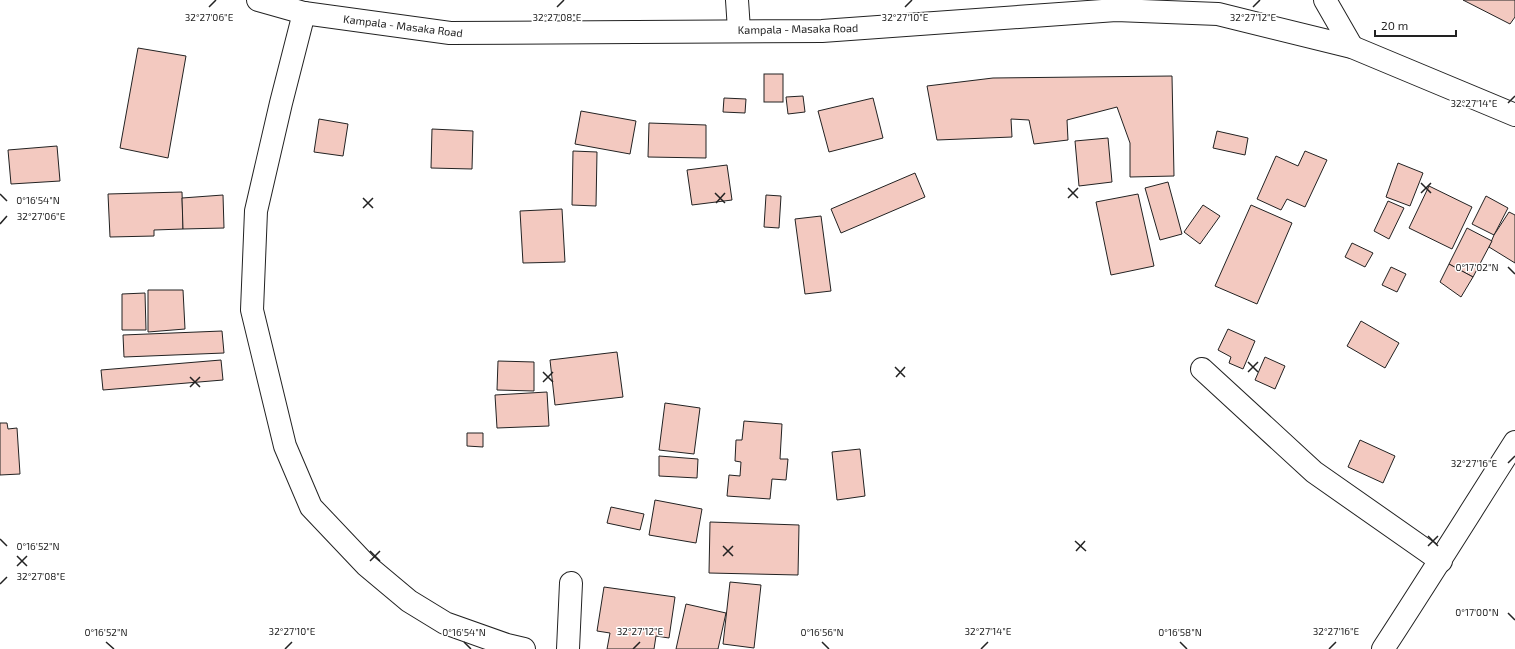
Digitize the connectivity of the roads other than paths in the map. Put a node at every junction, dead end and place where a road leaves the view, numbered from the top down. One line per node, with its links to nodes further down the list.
1 (258, 0): 4 (street, Kampala - Masaka Road)
2 (737, 0): 5 (street)
3 (1325, 0): 6 (street)
4 (304, 14): 5 (street, Kampala - Masaka Road); 12 (street)
5 (739, 30): 6 (street, Kampala - Masaka Road)
6 (1352, 47): 7 (street, Kampala - Masaka Road)
7 (1515, 115)
8 (1202, 369): 10 (street)
9 (1515, 442): 10 (street)
10 (1441, 561): 14 (street)
11 (571, 583): 13 (street)
12 (524, 649)
13 (568, 649)
14 (1383, 649)

